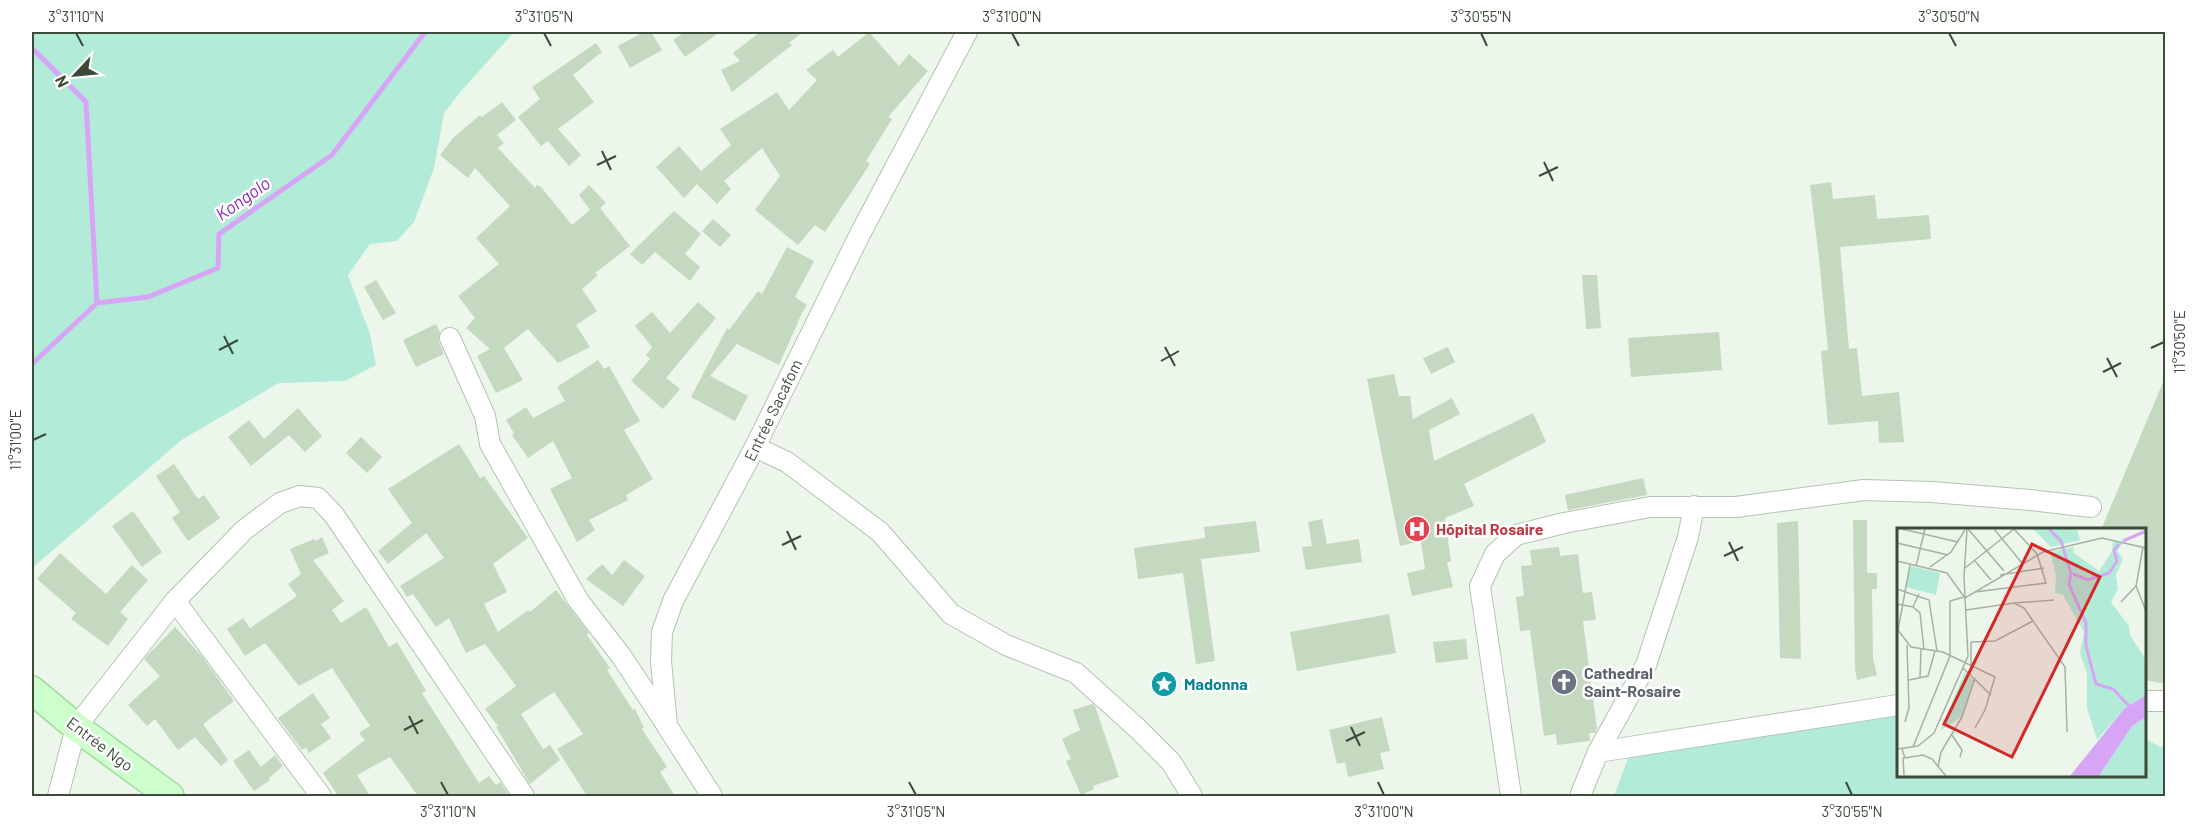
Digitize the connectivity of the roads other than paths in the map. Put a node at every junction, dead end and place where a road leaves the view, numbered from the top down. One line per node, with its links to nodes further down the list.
1 (967, 32): 3 (street, Entrée Sacafom)
2 (450, 338): 11 (street)
3 (755, 447): 11 (street, Entrée Sacafom); 19 (street)
4 (1694, 506): 5 (street); 13 (street); 20 (street)
5 (2091, 507)
6 (175, 601): 12 (street); 16 (street); 17 (street)
7 (32, 690): 12 (street, Entrée Ngo)
8 (2146, 700): 9 (street)
9 (2166, 701)
10 (1897, 705): 13 (street)
11 (667, 726): 18 (street, Entrée Sacafom)
12 (76, 727): 14 (street); 15 (street, Entrée Ngo)
13 (1598, 752): 21 (street)
14 (58, 796)
15 (170, 796)
16 (321, 796)
17 (524, 796)
18 (712, 796)
19 (1192, 796)
20 (1511, 796)
21 (1580, 796)

